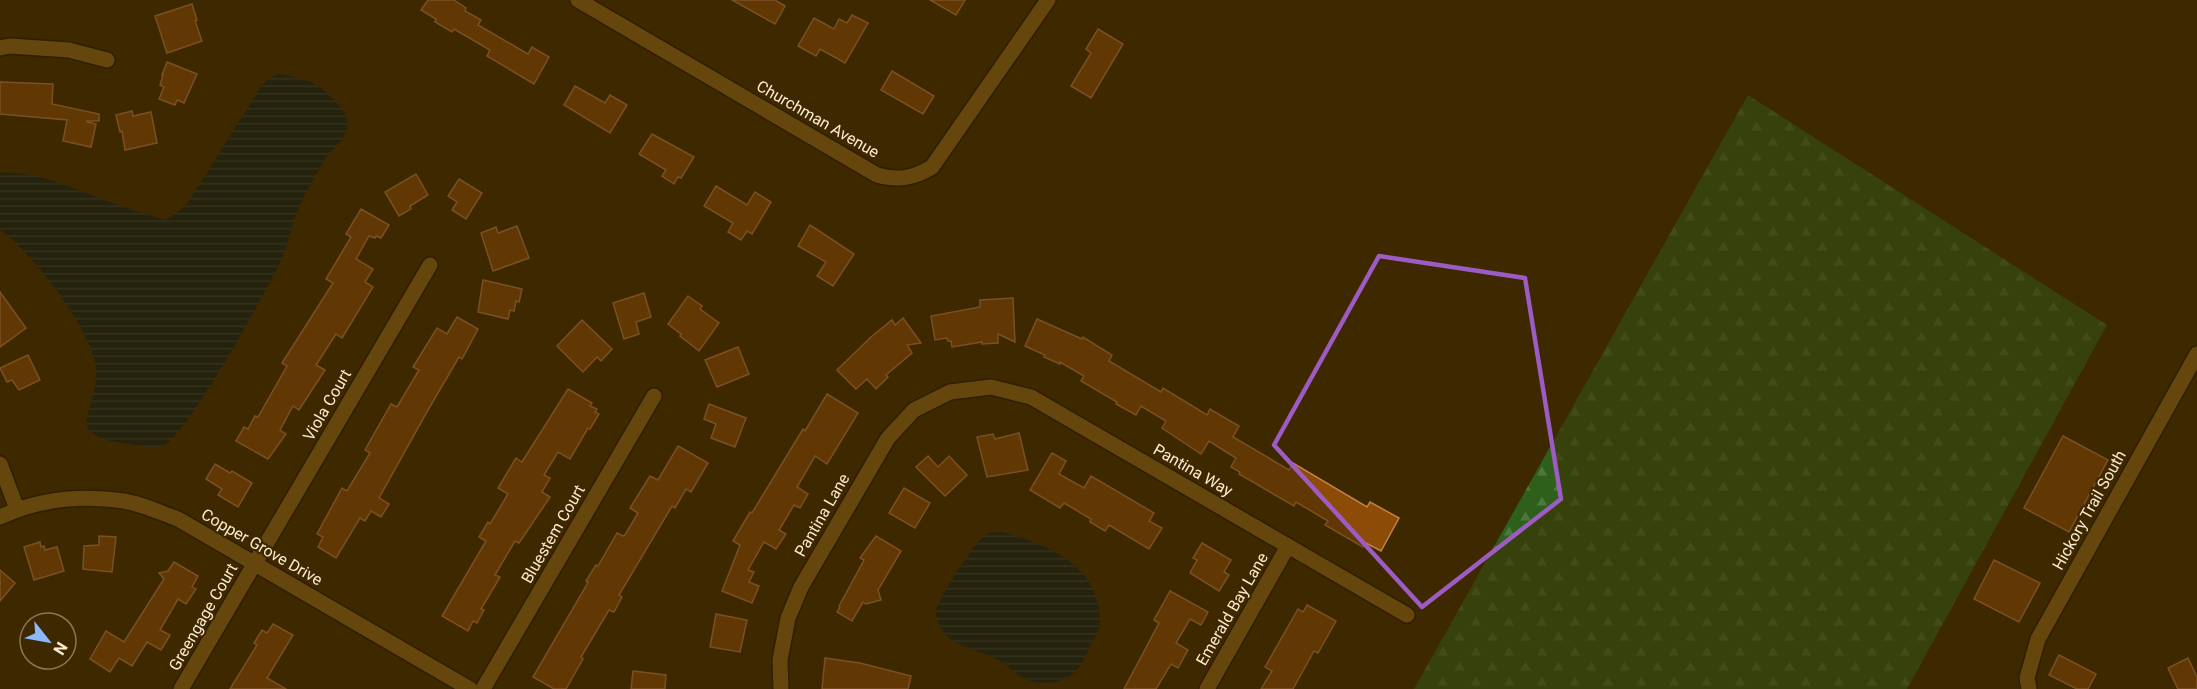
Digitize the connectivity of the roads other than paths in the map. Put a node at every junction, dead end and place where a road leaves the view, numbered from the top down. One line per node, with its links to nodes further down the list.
1 (578, 0): 2 (street, Churchman Avenue)
2 (1048, 0)
3 (0, 48): 4 (street)
4 (107, 60)
5 (430, 265): 14 (street, Viola Court)
6 (2197, 354): 21 (street, Hickory Trail South)
7 (950, 392): 13 (street, Pantina Way); 19 (street, Pantina Lane)
8 (654, 396): 18 (street, Bluestem Court)
9 (0, 464): 10 (street)
10 (17, 509): 11 (street, Copper Grove Drive); 12 (street, Copper Grove Drive); 14 (street, Copper Grove Drive)
11 (0, 517)
12 (0, 522)
13 (1288, 546): 15 (street, Pantina Way); 20 (street, Emerald Bay Lane)
14 (255, 563): 16 (street, Greengage Court); 17 (street, Copper Grove Drive)
15 (1407, 615)
16 (181, 689)
17 (470, 689)
18 (483, 689)
19 (781, 689)
20 (1207, 689)
21 (2029, 689)

